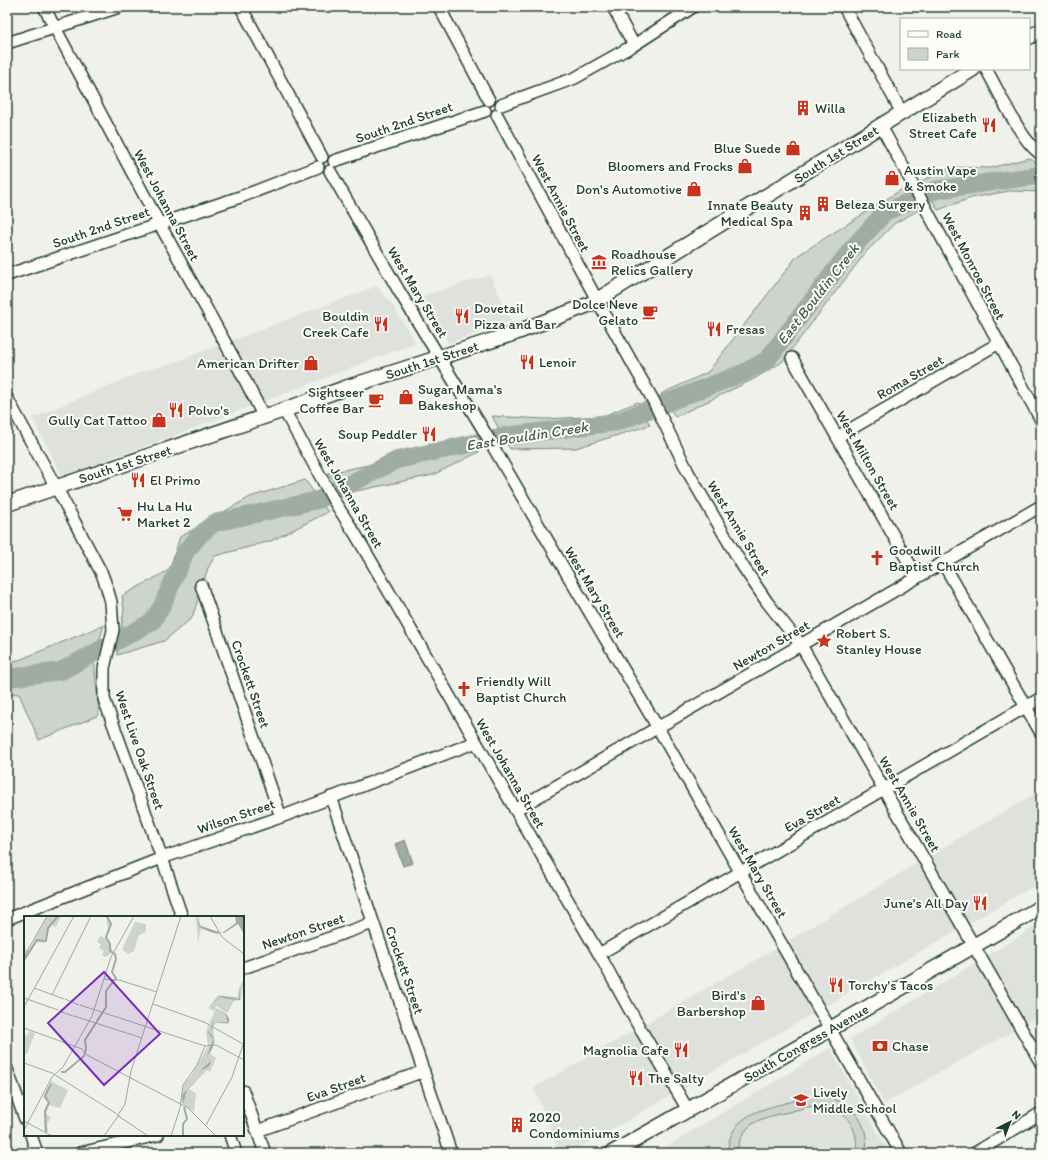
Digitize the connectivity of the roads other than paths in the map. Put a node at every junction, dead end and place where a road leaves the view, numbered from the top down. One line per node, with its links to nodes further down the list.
1 (44, 7): 8 (street, West Johanna Street)
2 (119, 7): 8 (street)
3 (241, 7): 20 (street)
4 (439, 7): 15 (street)
5 (613, 7): 12 (street)
6 (693, 7): 12 (street)
7 (844, 7): 17 (street)
8 (55, 27): 11 (street); 23 (street, West Johanna Street)
9 (1041, 31): 10 (main road)
10 (1030, 36)
11 (7, 44)
12 (634, 45): 16 (street)
13 (971, 70): 17 (main road, South 1st Street)
14 (987, 70): 19 (street)
15 (487, 106): 16 (street); 21 (street, South 2nd Street)
16 (499, 110): 25 (street, West Annie Street)
17 (902, 113): 18 (main road, South 1st Street)
18 (881, 126): 25 (main road, South 1st Street); 26 (street, West Monroe Street)
19 (1041, 154)
20 (322, 157): 21 (street); 22 (street)
21 (332, 166): 22 (street); 27 (street, West Mary Street)
22 (318, 167): 23 (street, South 2nd Street)
23 (159, 223): 24 (street, South 2nd Street); 31 (street, West Johanna Street)
24 (7, 275)
25 (597, 300): 27 (main road, South 1st Street); 40 (street, West Annie Street)
26 (999, 343): 32 (street, West Monroe Street); 33 (street, Roma Street)
27 (440, 358): 30 (main road, South 1st Street); 43 (street, West Mary Street)
28 (792, 358): 33 (street, West Milton Street)
29 (7, 398): 34 (street, West Live Oak Street)
30 (284, 410): 31 (main road, South 1st Street); 45 (street, West Johanna Street)
31 (264, 417): 34 (main road, South 1st Street)
32 (1041, 420)
33 (837, 437): 38 (street, West Milton Street)
34 (56, 487): 35 (main road, South 1st Street); 50 (street, West Live Oak Street)
35 (7, 504)
36 (1041, 506): 37 (street, Newton Street)
37 (943, 563): 38 (street, Newton Street); 42 (street)
38 (917, 577): 40 (street, Newton Street)
39 (201, 585): 49 (street, Crockett Street)
40 (801, 645): 43 (street, Newton Street); 46 (street, West Annie Street)
41 (1041, 698): 42 (street, Eva Street)
42 (1026, 707): 44 (street); 46 (street, Eva Street)
43 (658, 728): 48 (street, Newton Street); 51 (street, West Mary Street)
44 (1041, 733)
45 (476, 742): 47 (street, Wilson Street); 48 (street, West Johanna Street)
46 (884, 789): 51 (street, Eva Street); 56 (street, West Annie Street)
47 (331, 797): 49 (street, Wilson Street); 55 (street, Crockett Street)
48 (515, 810): 57 (street, West Johanna Street)
49 (281, 816): 50 (street, Wilson Street)
50 (162, 858): 53 (street, West Live Oak Street); 54 (street, Wilson Street)
51 (740, 872): 57 (street, Eva Street); 59 (street, West Mary Street)
52 (1041, 907): 56 (main road, South Congress Avenue)
53 (182, 916)
54 (7, 919)
55 (373, 923): 58 (street, Newton Street); 62 (street, Crockett Street)
56 (974, 946): 59 (main road, South Congress Avenue); 60 (street, West Annie Street)
57 (599, 954): 64 (street, West Johanna Street)
58 (244, 968)
59 (830, 1029): 64 (main road, South Congress Avenue); 78 (street, West Mary Street)
60 (1041, 1063)
61 (7, 1069): 67 (street)
62 (424, 1071): 68 (street, Eva Street); 76 (street, Crockett Street)
63 (244, 1097): 66 (street)
64 (688, 1110): 77 (main road, South Congress Avenue)
65 (1041, 1113): 79 (street)
66 (247, 1114): 68 (street)
67 (24, 1116)
68 (257, 1131): 75 (street)
69 (31, 1136): 72 (street)
70 (154, 1136): 73 (street)
71 (230, 1136): 74 (street)
72 (37, 1153)
73 (80, 1153)
74 (236, 1153)
75 (265, 1153)
76 (451, 1153)
77 (612, 1153)
78 (901, 1153)
79 (975, 1153)

